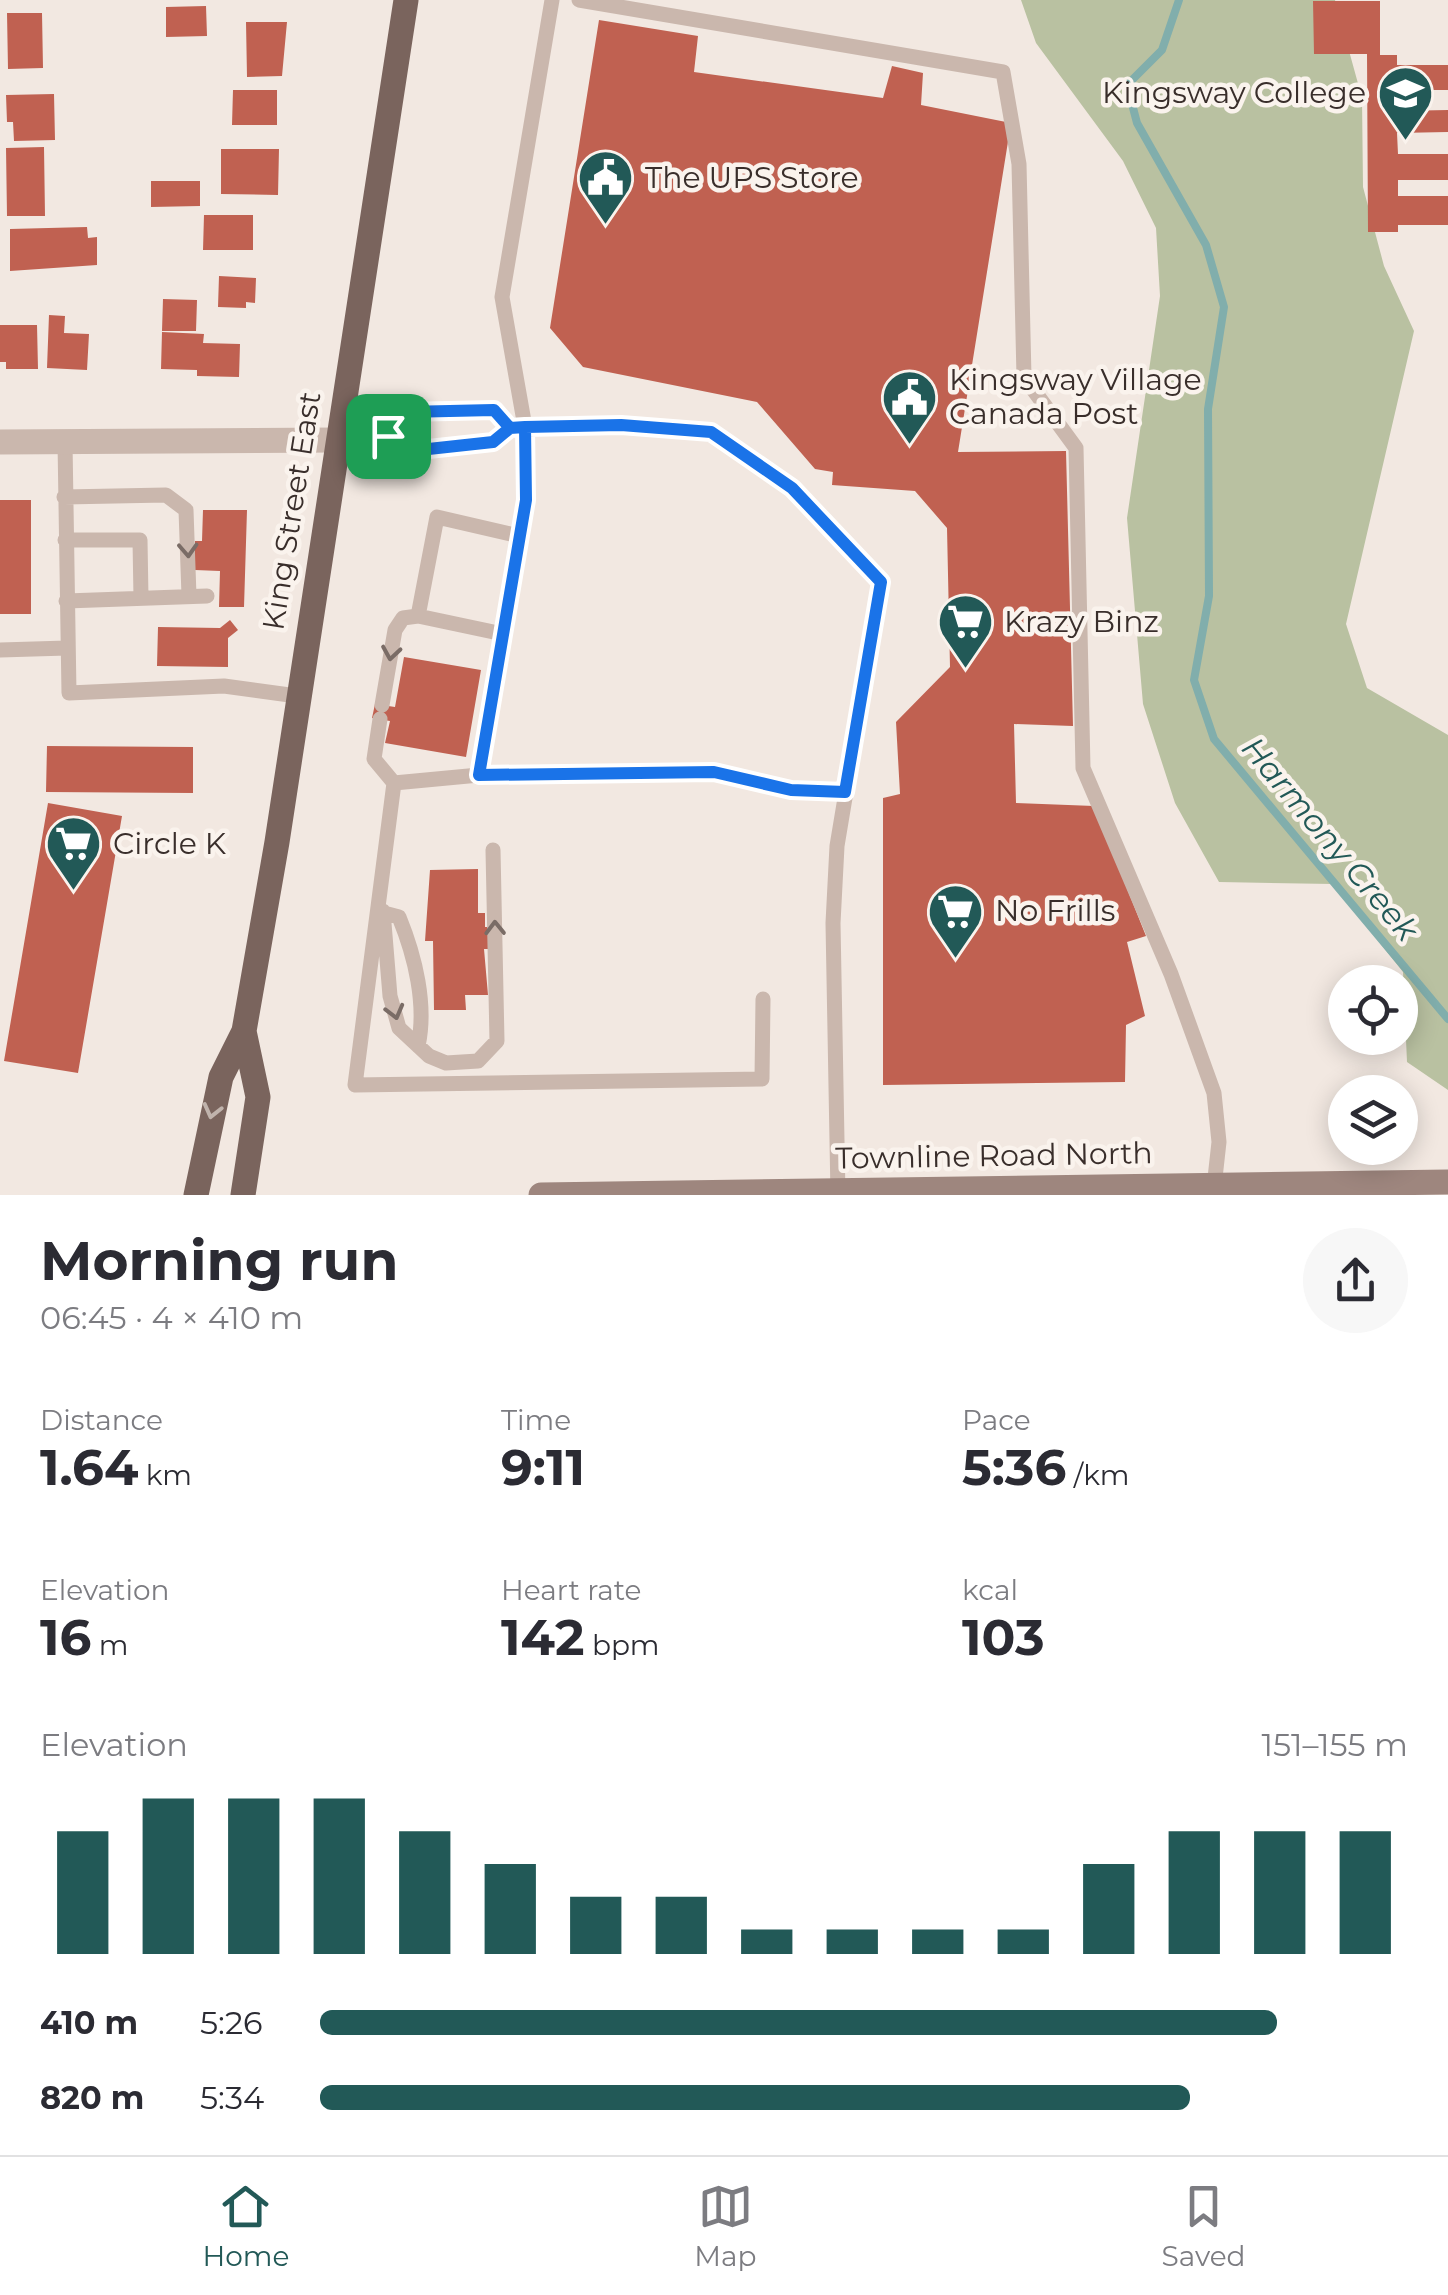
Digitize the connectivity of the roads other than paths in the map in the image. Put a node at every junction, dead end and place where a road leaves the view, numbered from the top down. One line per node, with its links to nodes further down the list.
1 (406, 0): 6 (main road, King Street East)
2 (552, 0): 4 (lane)
3 (579, 0): 30 (lane)
4 (517, 427): 5 (lane); 5 (lane); 10 (lane); 23 (lane)
5 (388, 436): 6 (lane)
6 (337, 440): 8 (street); 20 (main road, King Street East)
7 (0, 442): 8 (street)
8 (64, 442): 9 (lane)
9 (64, 497): 11 (lane); 12 (lane, one-way to 12)
10 (520, 536): 16 (lane); 17 (lane)
11 (65, 540): 14 (lane); 15 (lane)
12 (188, 596): 13 (lane); 14 (lane)
13 (207, 596)
14 (140, 598): 15 (lane)
15 (66, 600): 18 (lane)
16 (418, 616): 17 (lane); 22 (lane, one-way to 22)
17 (503, 634): 21 (lane)
18 (68, 648): 19 (lane); 20 (lane)
19 (0, 650)
20 (297, 696): 27 (main road, King Street East)
21 (479, 775): 22 (lane); 23 (lane)
22 (394, 783): 25 (lane)
23 (845, 792): 31 (lane)
24 (493, 850): 28 (lane, one-way to 24)
25 (380, 906): 26 (lane); 28 (lane, one-way to 28); 28 (lane)
26 (763, 999)
27 (244, 1032): 32 (main road, King Street East, one-way to 32); 33 (main road, King Street East)
28 (418, 1046)
29 (1448, 1182): 30 (main road, Townline Road North)
30 (1214, 1191): 31 (main road, Townline Road North)
31 (838, 1192): 34 (main road, Townline Road North)
32 (196, 1195)
33 (243, 1195)
34 (542, 1195)

